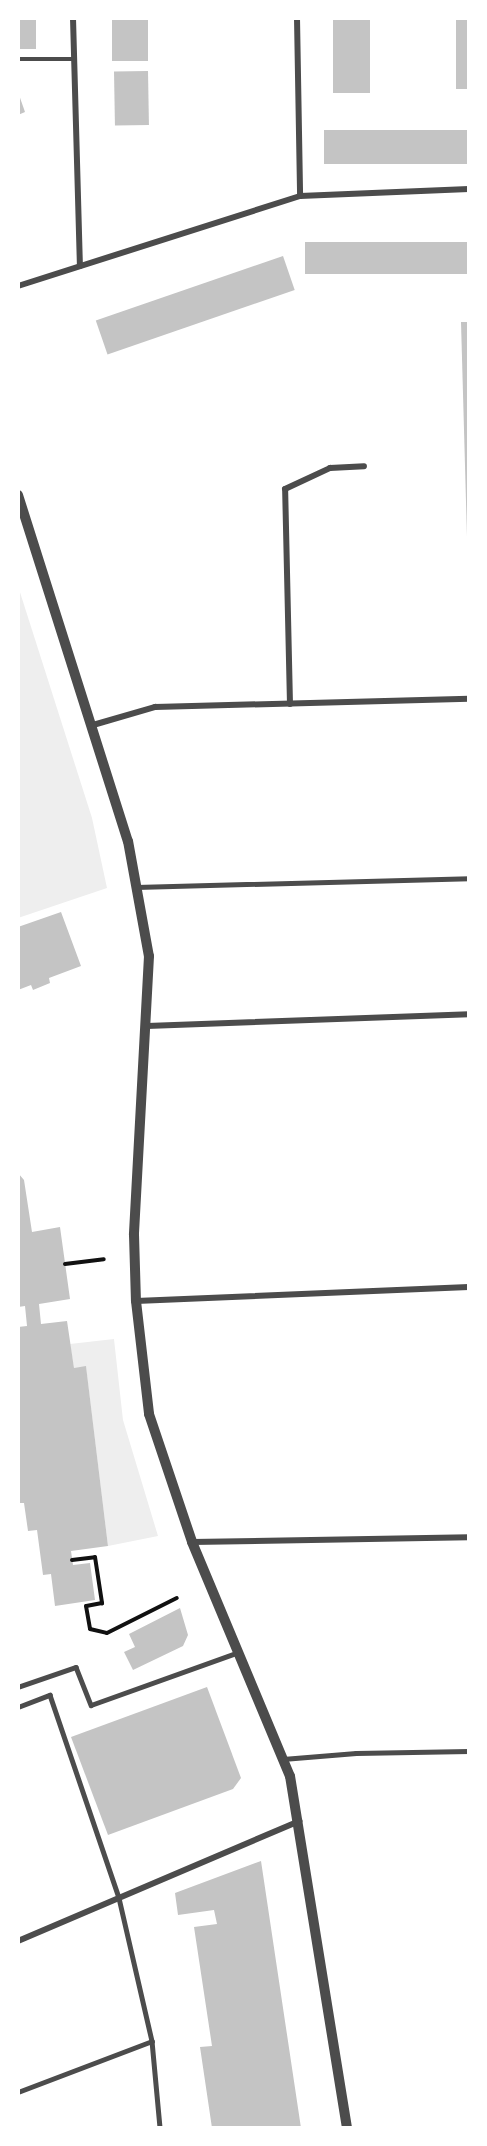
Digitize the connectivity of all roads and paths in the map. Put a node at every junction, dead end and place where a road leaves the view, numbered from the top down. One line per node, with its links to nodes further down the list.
1 (73, 18): 3 (street)
2 (297, 18): 6 (street)
3 (74, 58): 4 (lane); 7 (street)
4 (18, 59)
5 (469, 189): 6 (street)
6 (300, 196): 7 (street)
7 (80, 266): 8 (street)
8 (18, 286)
9 (364, 466): 12 (street)
10 (18, 495): 13 (street)
11 (469, 699): 12 (street)
12 (290, 704): 13 (street)
13 (93, 725): 15 (street)
14 (469, 878): 15 (lane)
15 (136, 886): 17 (street)
16 (469, 1014): 17 (street)
17 (147, 1026): 21 (street)
18 (104, 1258): 19 (path)
19 (65, 1264)
20 (469, 1287): 21 (street)
21 (136, 1301): 23 (street)
22 (469, 1537): 23 (street)
23 (192, 1542): 26 (street)
24 (72, 1560): 25 (path)
25 (177, 1598)
26 (236, 1653): 27 (lane); 30 (street)
27 (18, 1688)
28 (18, 1707): 32 (lane)
29 (469, 1751): 30 (lane)
30 (283, 1759): 31 (street)
31 (299, 1820): 32 (street); 37 (street)
32 (119, 1898): 33 (street); 34 (lane)
33 (18, 1941)
34 (152, 2041): 35 (lane); 36 (lane)
35 (18, 2092)
36 (160, 2128)
37 (347, 2128)

